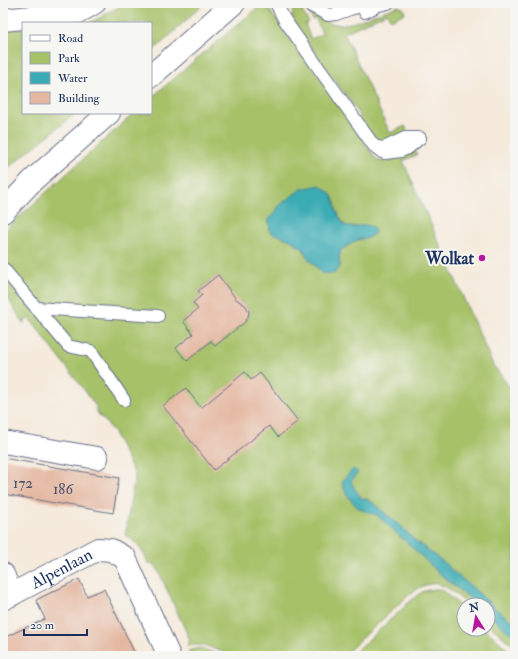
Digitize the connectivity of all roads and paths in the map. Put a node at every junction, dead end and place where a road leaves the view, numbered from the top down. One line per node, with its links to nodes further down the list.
1 (94, 3): 8 (street)
2 (234, 3): 9 (street)
3 (276, 3): 11 (lane)
4 (306, 3): 7 (lane)
5 (372, 3): 7 (lane)
6 (388, 3): 7 (lane)
7 (328, 15)
8 (3, 20)
9 (152, 75)
10 (108, 114): 12 (street)
11 (420, 138)
12 (3, 212)
13 (3, 268): 14 (lane)
14 (36, 308): 15 (lane); 16 (lane)
15 (158, 316)
16 (124, 400)
17 (3, 442): 18 (street)
18 (97, 458)
19 (3, 574): 20 (street, Alpenlaan)
20 (7, 597): 21 (street, Alpenlaan)
21 (169, 656)

